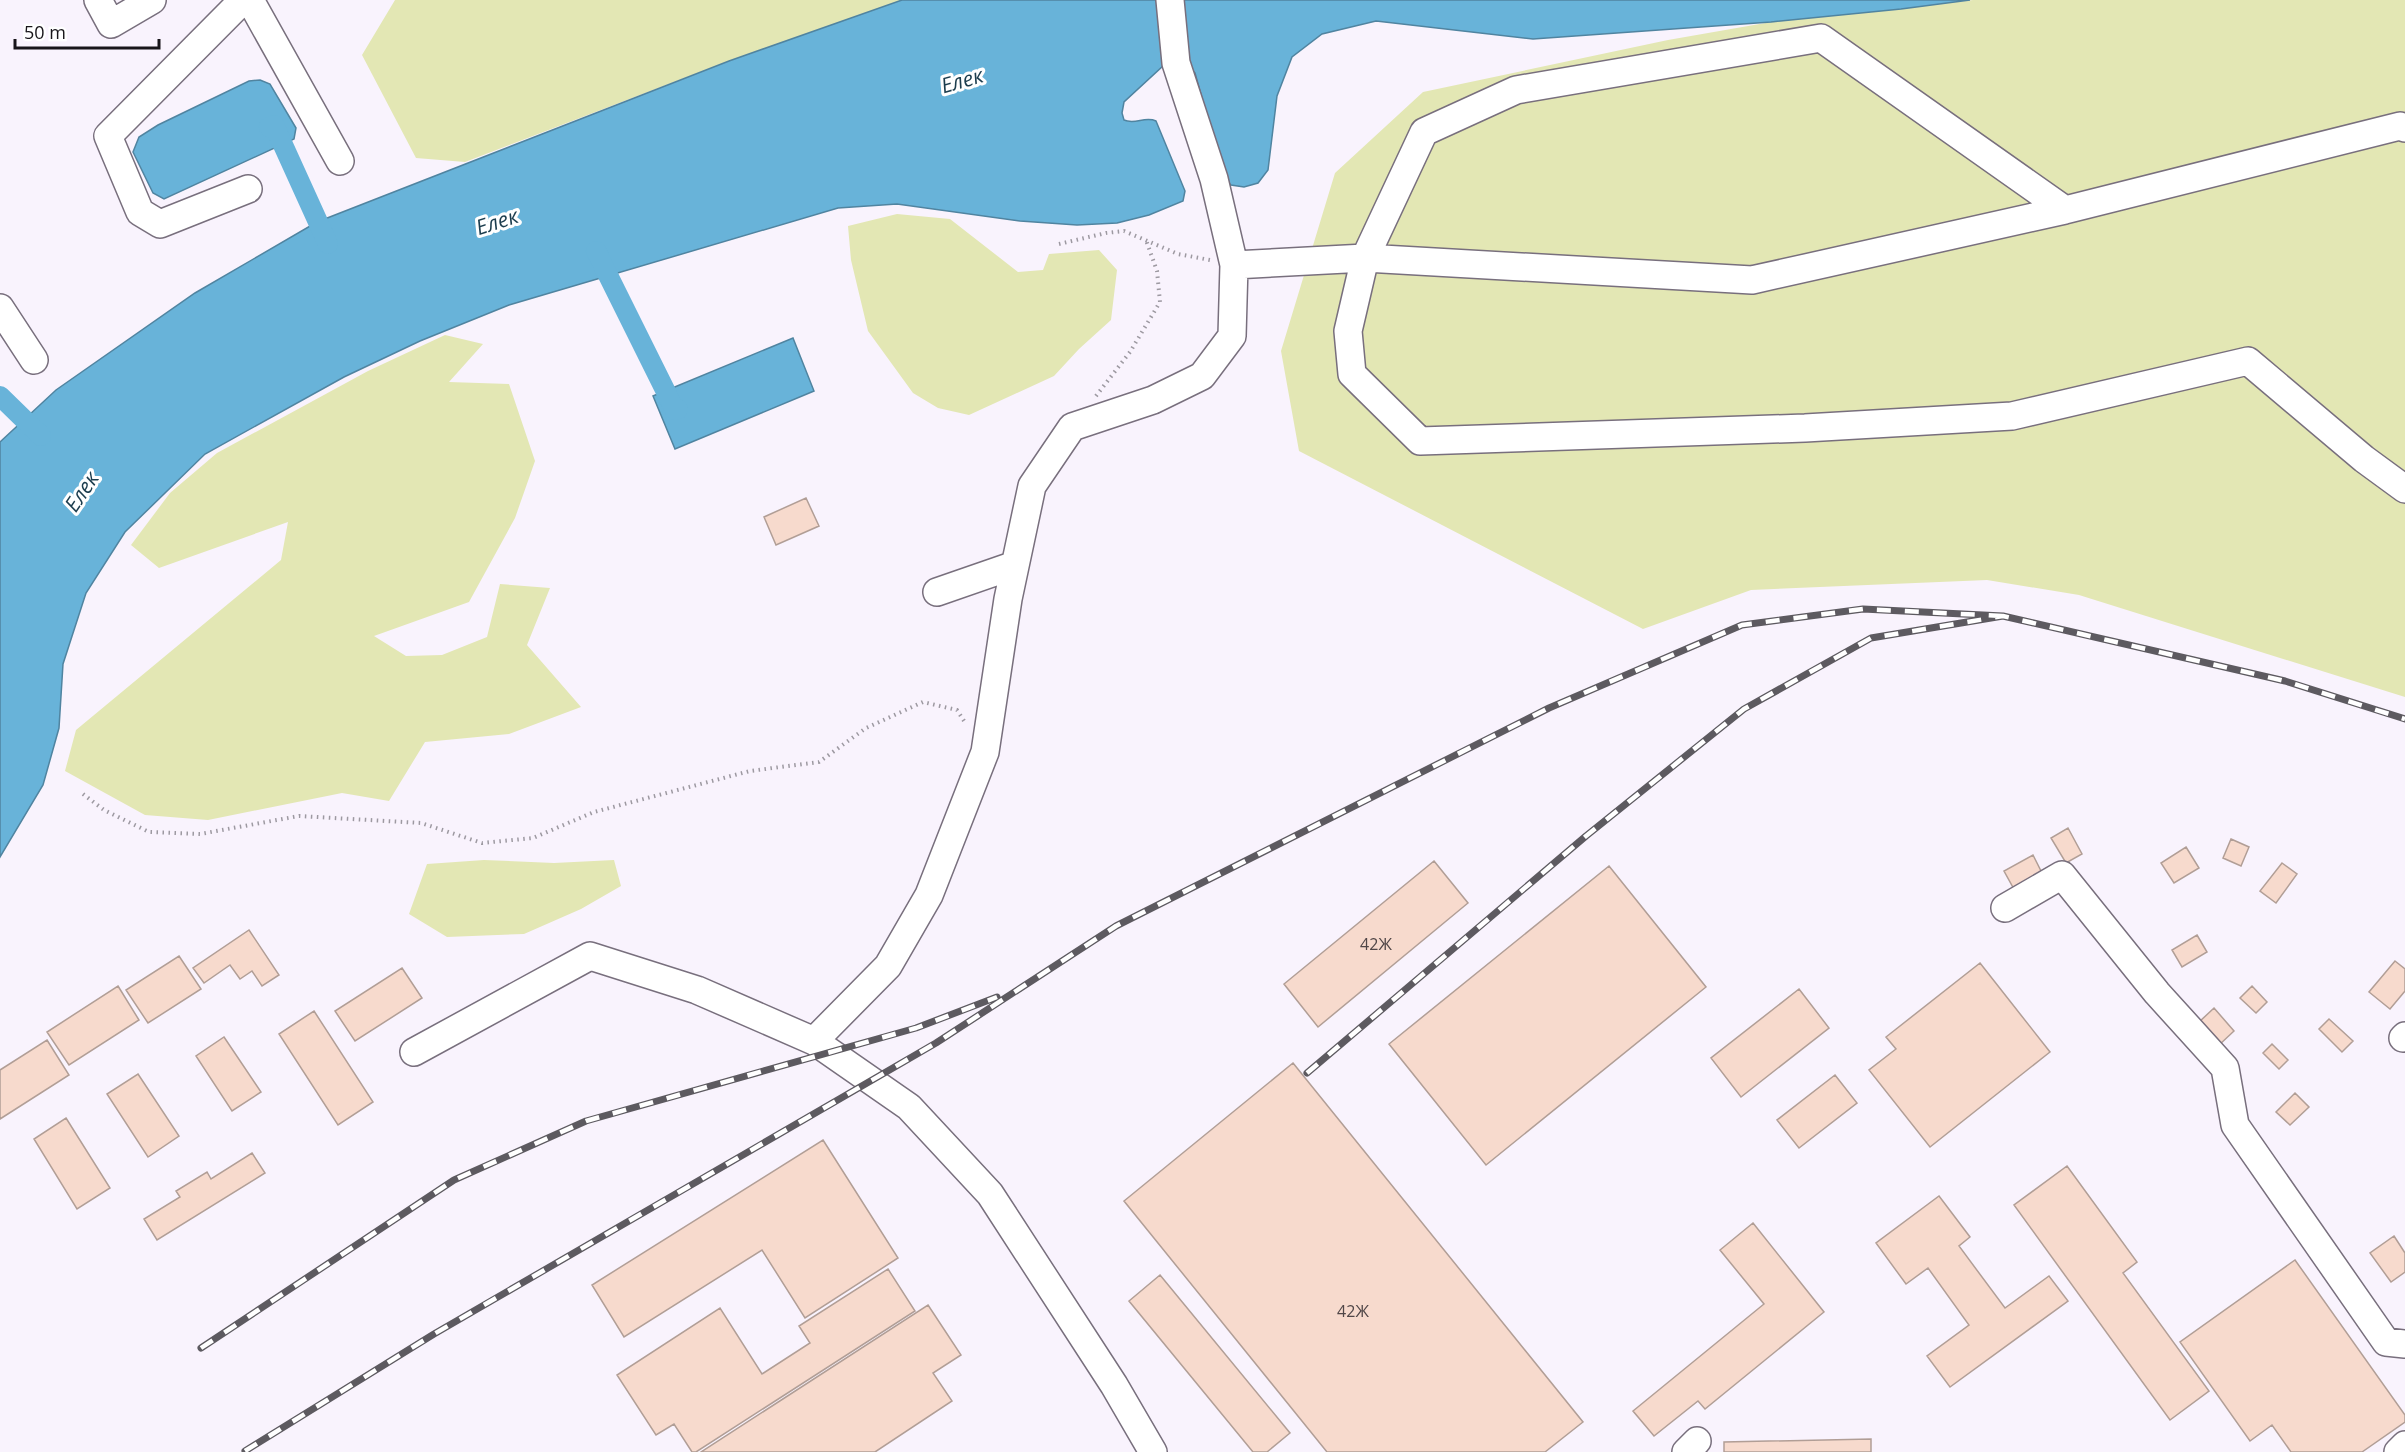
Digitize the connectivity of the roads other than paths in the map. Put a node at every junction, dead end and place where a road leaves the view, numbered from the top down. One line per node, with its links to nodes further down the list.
1 (98, 0): 2 (street)
2 (152, 0)
3 (243, 0): 8 (street)
4 (250, 0): 7 (street)
5 (1170, 0): 11 (street)
6 (2405, 128): 9 (street)
7 (340, 161)
8 (248, 189)
9 (2065, 210): 10 (street); 10 (street)
10 (1365, 258): 11 (street); 14 (street)
11 (1234, 265): 15 (street)
12 (0, 308): 13 (street)
13 (34, 360)
14 (2405, 489)
15 (1015, 565): 16 (street); 18 (street)
16 (937, 592)
17 (2005, 908): 20 (street)
18 (814, 1041): 19 (street); 22 (street)
19 (414, 1052)
20 (2405, 1344)
21 (2405, 1445): 23 (street)
22 (1153, 1452)
23 (2398, 1452)

